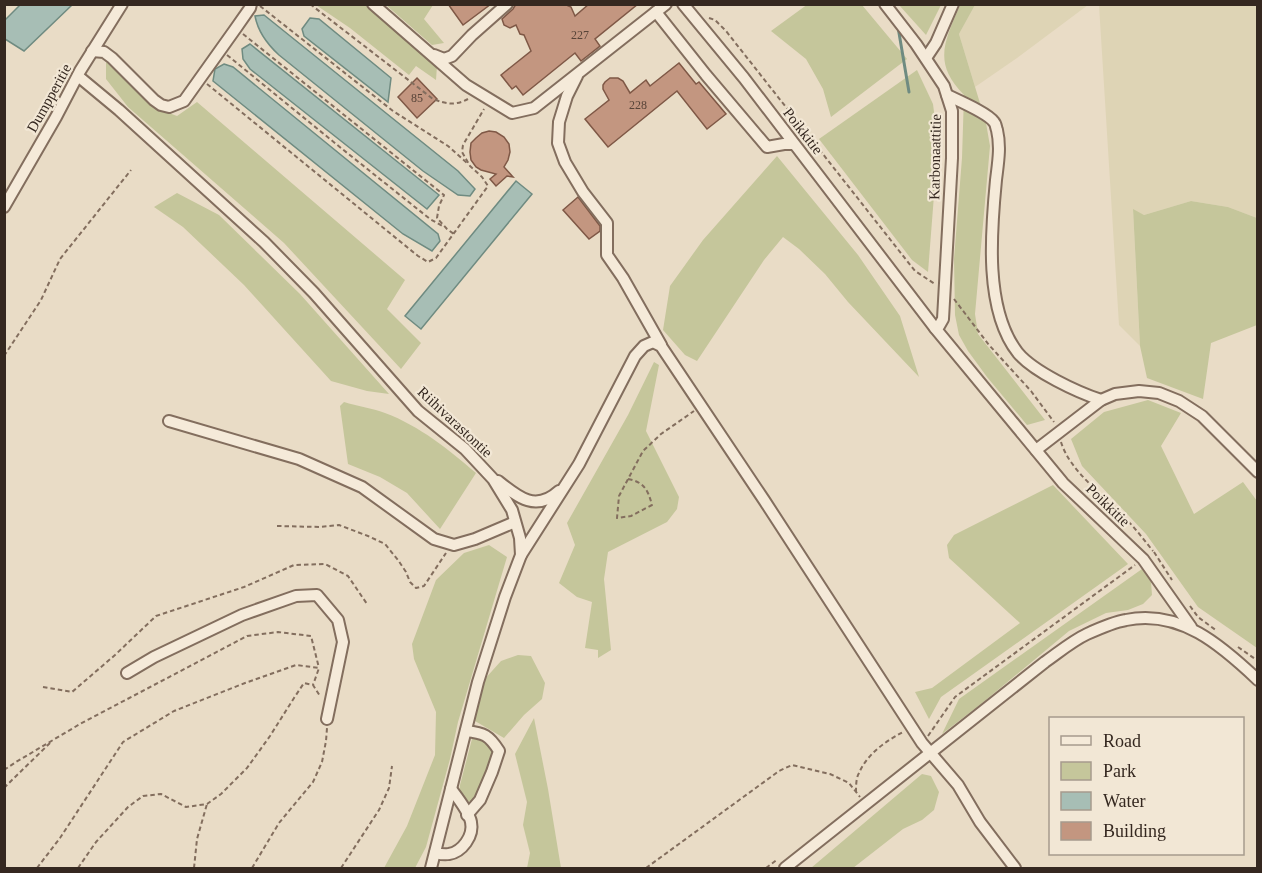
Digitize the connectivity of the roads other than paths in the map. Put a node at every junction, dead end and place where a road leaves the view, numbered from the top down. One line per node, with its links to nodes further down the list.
1 (122, 4): 10 (street, Dumpperitie)
2 (251, 4): 10 (street)
3 (373, 4): 11 (street)
4 (507, 4): 11 (street)
5 (666, 4): 9 (street)
6 (683, 4): 16 (street, Poikkitie)
7 (885, 4): 12 (street, Karbonaattitie)
8 (953, 4): 12 (street)
9 (656, 12): 13 (street); 16 (street)
10 (92, 51): 14 (street, Dumpperitie)
11 (431, 54): 13 (street)
12 (926, 58): 15 (street, Karbonaattitie)
13 (579, 73): 19 (street)
14 (78, 76): 17 (street, Dumpperitie); 23 (street, Riihivarastontie)
15 (947, 95): 18 (street, Karbonaattitie); 20 (street)
16 (793, 144): 18 (street, Poikkitie)
17 (4, 207)
18 (935, 328): 22 (street, Poikkitie)
19 (661, 346): 25 (street); 33 (street)
20 (1101, 400): 22 (street); 24 (street)
21 (169, 422): 26 (street)
22 (1036, 450): 28 (street, Poikkitie)
23 (482, 467): 25 (street); 26 (street, Riihivarastontie)
24 (1257, 472)
25 (565, 486): 27 (street)
26 (515, 522): 27 (street, Riihivarastontie)
27 (521, 555): 32 (street)
28 (1191, 627): 30 (street); 33 (street)
29 (127, 673): 31 (street)
30 (1257, 680)
31 (327, 719)
32 (466, 731): 34 (street); 35 (street)
33 (930, 753): 38 (street); 39 (street)
34 (451, 789): 35 (street); 36 (street)
35 (467, 815): 36 (street)
36 (435, 853): 37 (street)
37 (431, 868)
38 (785, 868)
39 (1016, 868)

